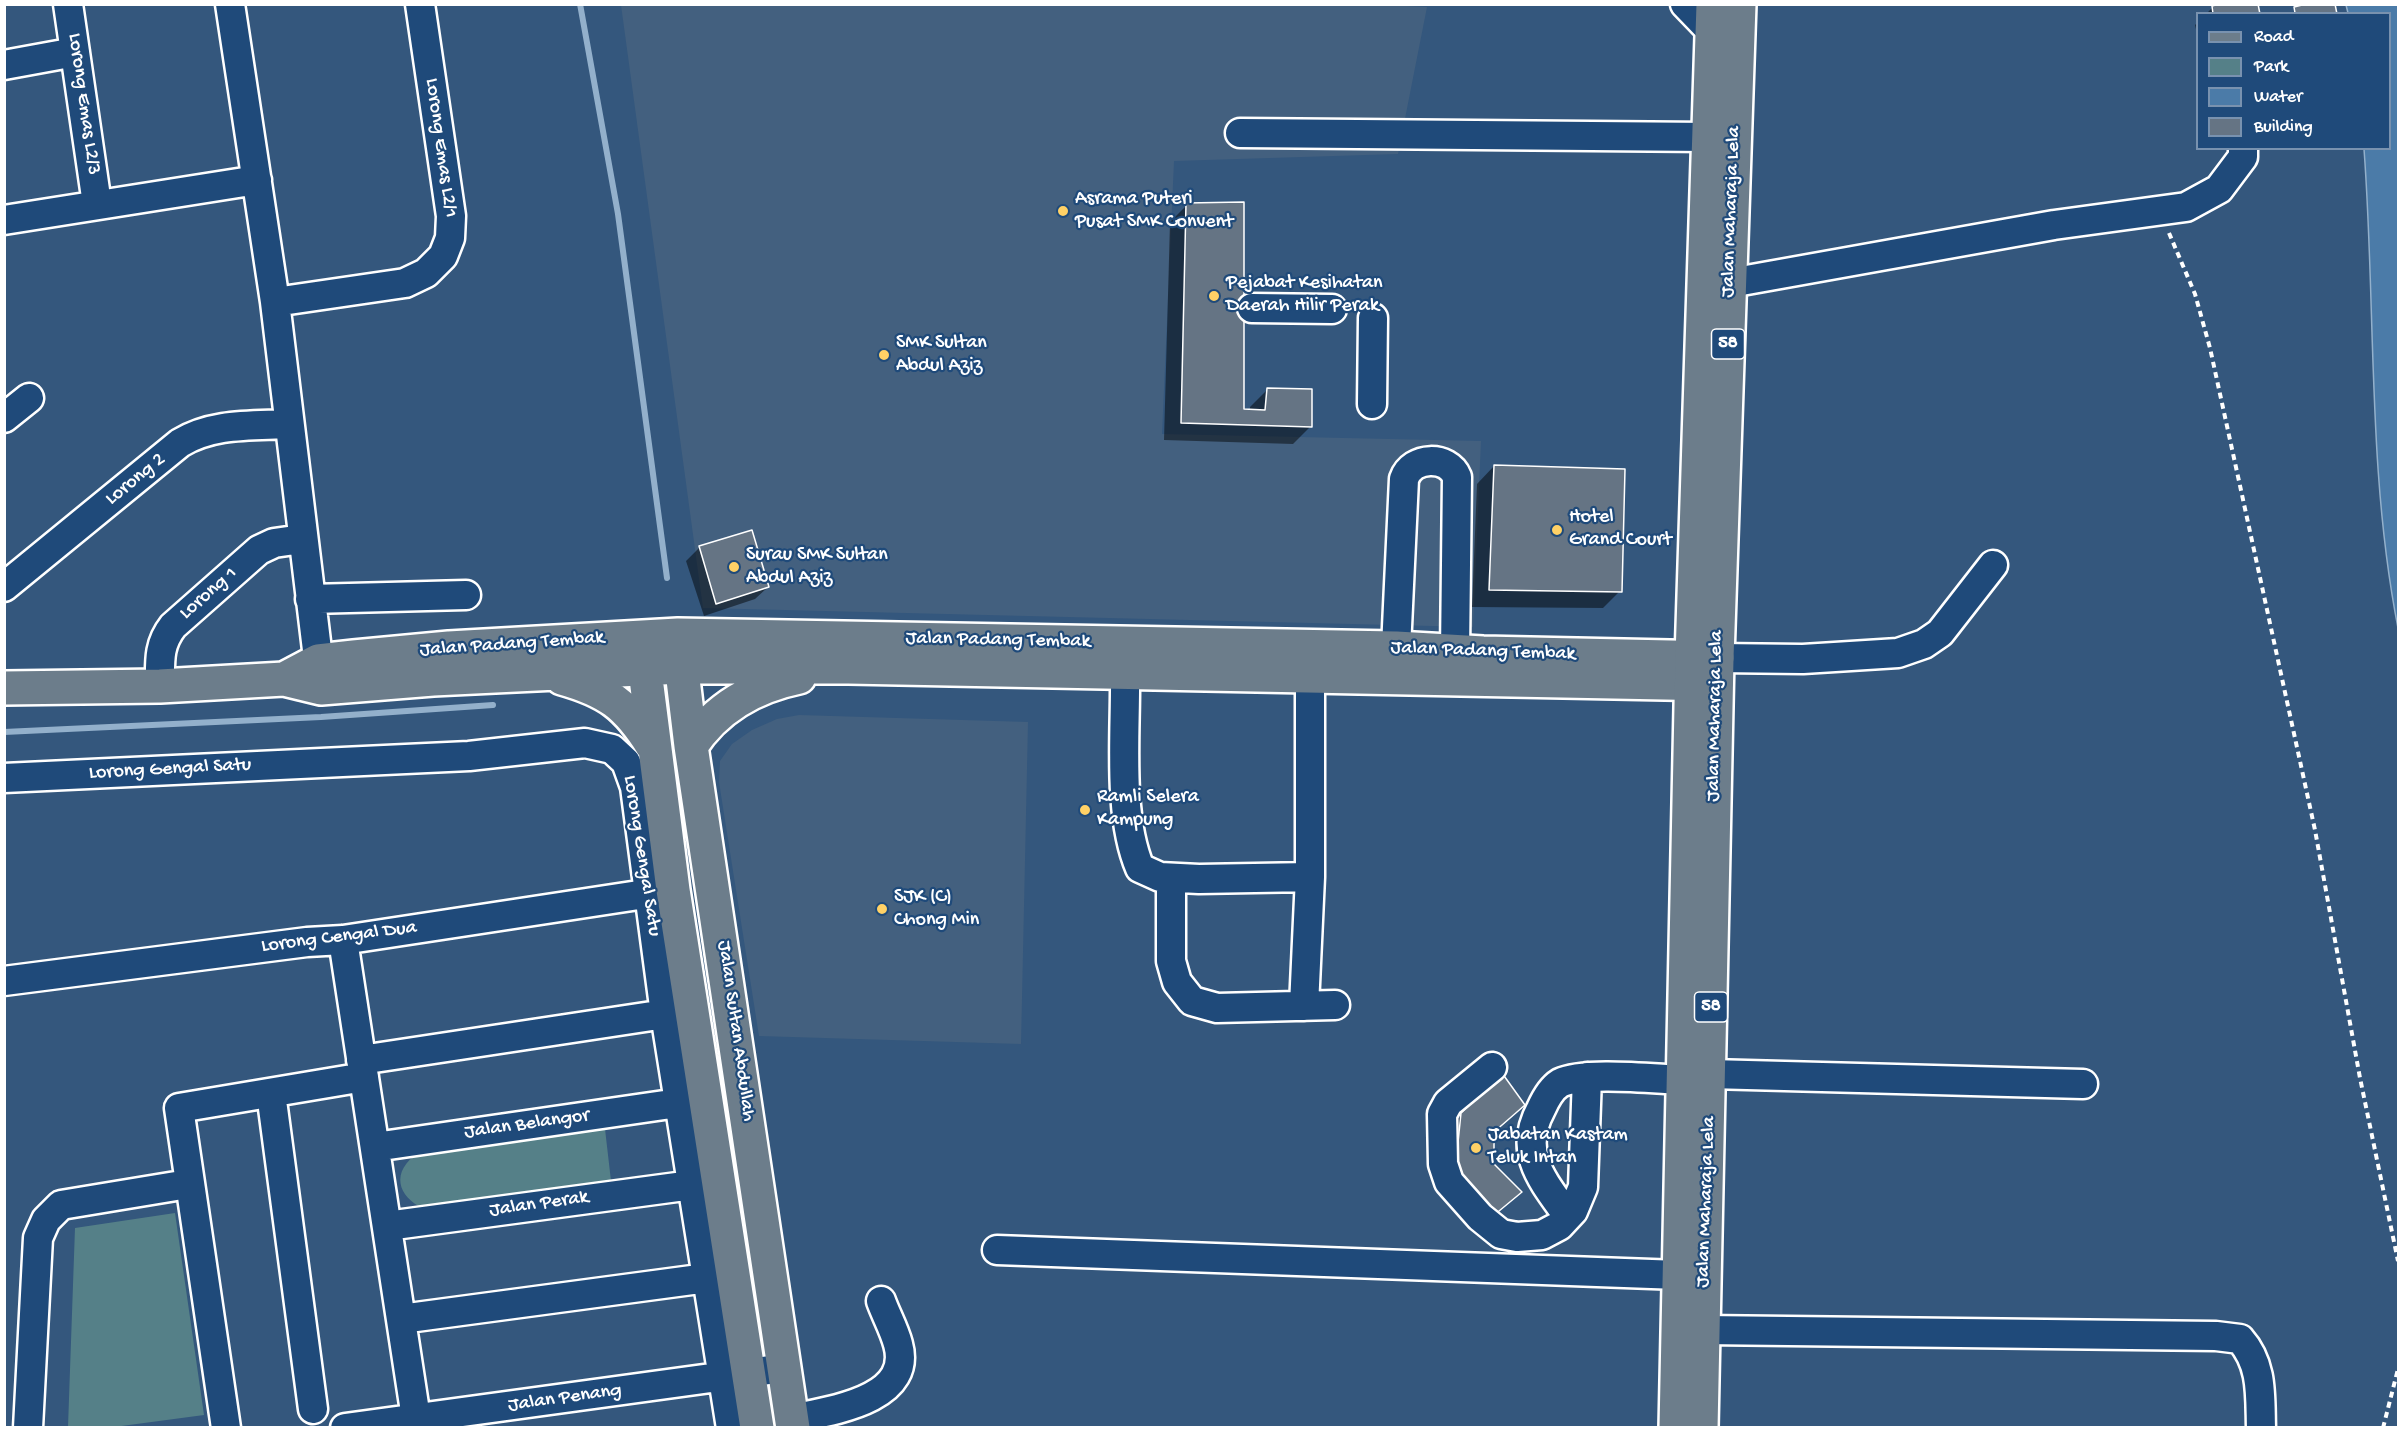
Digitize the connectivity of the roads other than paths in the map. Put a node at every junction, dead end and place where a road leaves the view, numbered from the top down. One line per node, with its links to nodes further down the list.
1 (68, 4): 7 (street, Lorong Emas L2/3)
2 (230, 4): 12 (street)
3 (420, 4): 16 (street, Lorong Emas L2/1)
4 (1685, 4): 6 (street)
5 (1739, 4): 15 (main road, Jalan Maharaja Lela / 58)
6 (1712, 18): 10 (main road, Jalan Maharaja Lela / 58)
7 (75, 52): 8 (street); 13 (street, Lorong Emas L2/3)
8 (4, 65)
9 (1240, 133): 10 (street)
10 (1710, 137): 36 (main road, Jalan Maharaja Lela / 58)
11 (2243, 150): 15 (street)
12 (257, 180): 13 (street); 16 (street)
13 (97, 204): 14 (street)
14 (4, 220)
15 (1730, 283): 36 (main road, Jalan Maharaja Lela / 58)
16 (275, 302): 23 (street)
17 (1252, 308): 18 (street)
18 (1332, 309)
19 (1373, 318): 21 (street)
20 (29, 398): 22 (street)
21 (1371, 404)
22 (4, 418)
23 (289, 424): 24 (street); 26 (street, Lorong 2)
24 (302, 539): 28 (street); 41 (street, Lorong 1)
25 (1993, 565): 36 (street)
26 (4, 587)
27 (466, 596): 28 (street)
28 (310, 599): 39 (street)
29 (678, 635): 30 (main road, Jalan Padang Tembak); 31 (main road, Jalan Padang Tembak); 33 (main road, Jalan Sultan Abdullah)
30 (640, 636): 35 (main road, Jalan Sultan Abdullah); 39 (main road, Jalan Padang Tembak)
31 (1396, 648): 32 (main road, Jalan Padang Tembak); 32 (street)
32 (1455, 652): 36 (main road, Jalan Padang Tembak)
33 (681, 667): 34 (main road, Jalan Padang Tembak); 35 (main road, Jalan Padang Tembak); 43 (main road, Jalan Sultan Abdullah)
34 (848, 668): 38 (main road, Jalan Padang Tembak); 43 (main road)
35 (645, 669): 37 (main road, Jalan Padang Tembak); 44 (main road, Jalan Sultan Abdullah)
36 (1704, 671): 40 (main road, Jalan Padang Tembak); 58 (main road, Jalan Maharaja Lela / 58)
37 (546, 673): 39 (main road, Jalan Padang Tembak); 44 (main road)
38 (1125, 673): 40 (main road, Jalan Padang Tembak); 47 (street)
39 (320, 675): 41 (main road, Jalan Padang Tembak)
40 (1310, 676): 46 (street)
41 (160, 686): 42 (main road, Jalan Padang Tembak)
42 (4, 687)
43 (691, 746): 49 (main road, Jalan Sultan Abdullah)
44 (654, 748): 48 (main road, Jalan Sultan Abdullah)
45 (4, 778): 48 (street, Lorong Gengal Satu)
46 (1310, 877): 47 (street); 53 (street)
47 (1171, 878): 53 (street)
48 (660, 892): 49 (main road); 50 (street, Lorong Cengal Dua); 54 (street, Lorong Gengal Satu); 74 (main road, Jalan Sultan Abdullah)
49 (721, 938): 73 (main road, Jalan Sultan Abdullah)
50 (343, 940): 51 (street, Lorong Cengal Dua); 56 (street)
51 (4, 981)
52 (1335, 1005): 53 (street)
53 (1304, 1006)
54 (665, 1014): 56 (street); 61 (street, Lorong Gengal Satu)
55 (1492, 1067): 65 (street)
56 (363, 1069): 60 (street); 62 (street)
57 (1587, 1077): 58 (street); 65 (street); 65 (street)
58 (1697, 1077): 59 (street); 68 (main road, Jalan Maharaja Lela / 58); 72 (main road, Jalan Maharaja Lela / 58)
59 (2083, 1084)
60 (271, 1093): 63 (street); 75 (street)
61 (678, 1103): 62 (street, Jalan Belangor); 64 (street, Lorong Gengal Satu)
62 (375, 1148): 66 (street)
63 (188, 1184): 78 (street); 79 (street)
64 (692, 1185): 66 (street, Jalan Perak); 69 (street, Lorong Gengal Satu)
65 (1568, 1216)
66 (387, 1226): 71 (street)
67 (997, 1250): 68 (street)
68 (1679, 1275): 83 (main road, Jalan Maharaja Lela / 58)
69 (707, 1278): 71 (street); 74 (street, Lorong Gengal Satu)
70 (881, 1301): 77 (street)
71 (401, 1319): 76 (street)
72 (1704, 1330): 84 (main road, Jalan Maharaja Lela / 58); 85 (street)
73 (784, 1368): 74 (street, Jalan Penang); 77 (main road, Jalan Sultan Abdullah)
74 (736, 1376): 76 (street, Jalan Penang); 81 (street, Lorong Gengal Satu); 82 (main road, Jalan Sultan Abdullah)
75 (313, 1409)
76 (423, 1421): 80 (street, Jalan Penang)
77 (792, 1423)
78 (28, 1428)
79 (226, 1428)
80 (345, 1428)
81 (731, 1428)
82 (757, 1428)
83 (1676, 1428)
84 (1701, 1428)
85 (2261, 1428)

